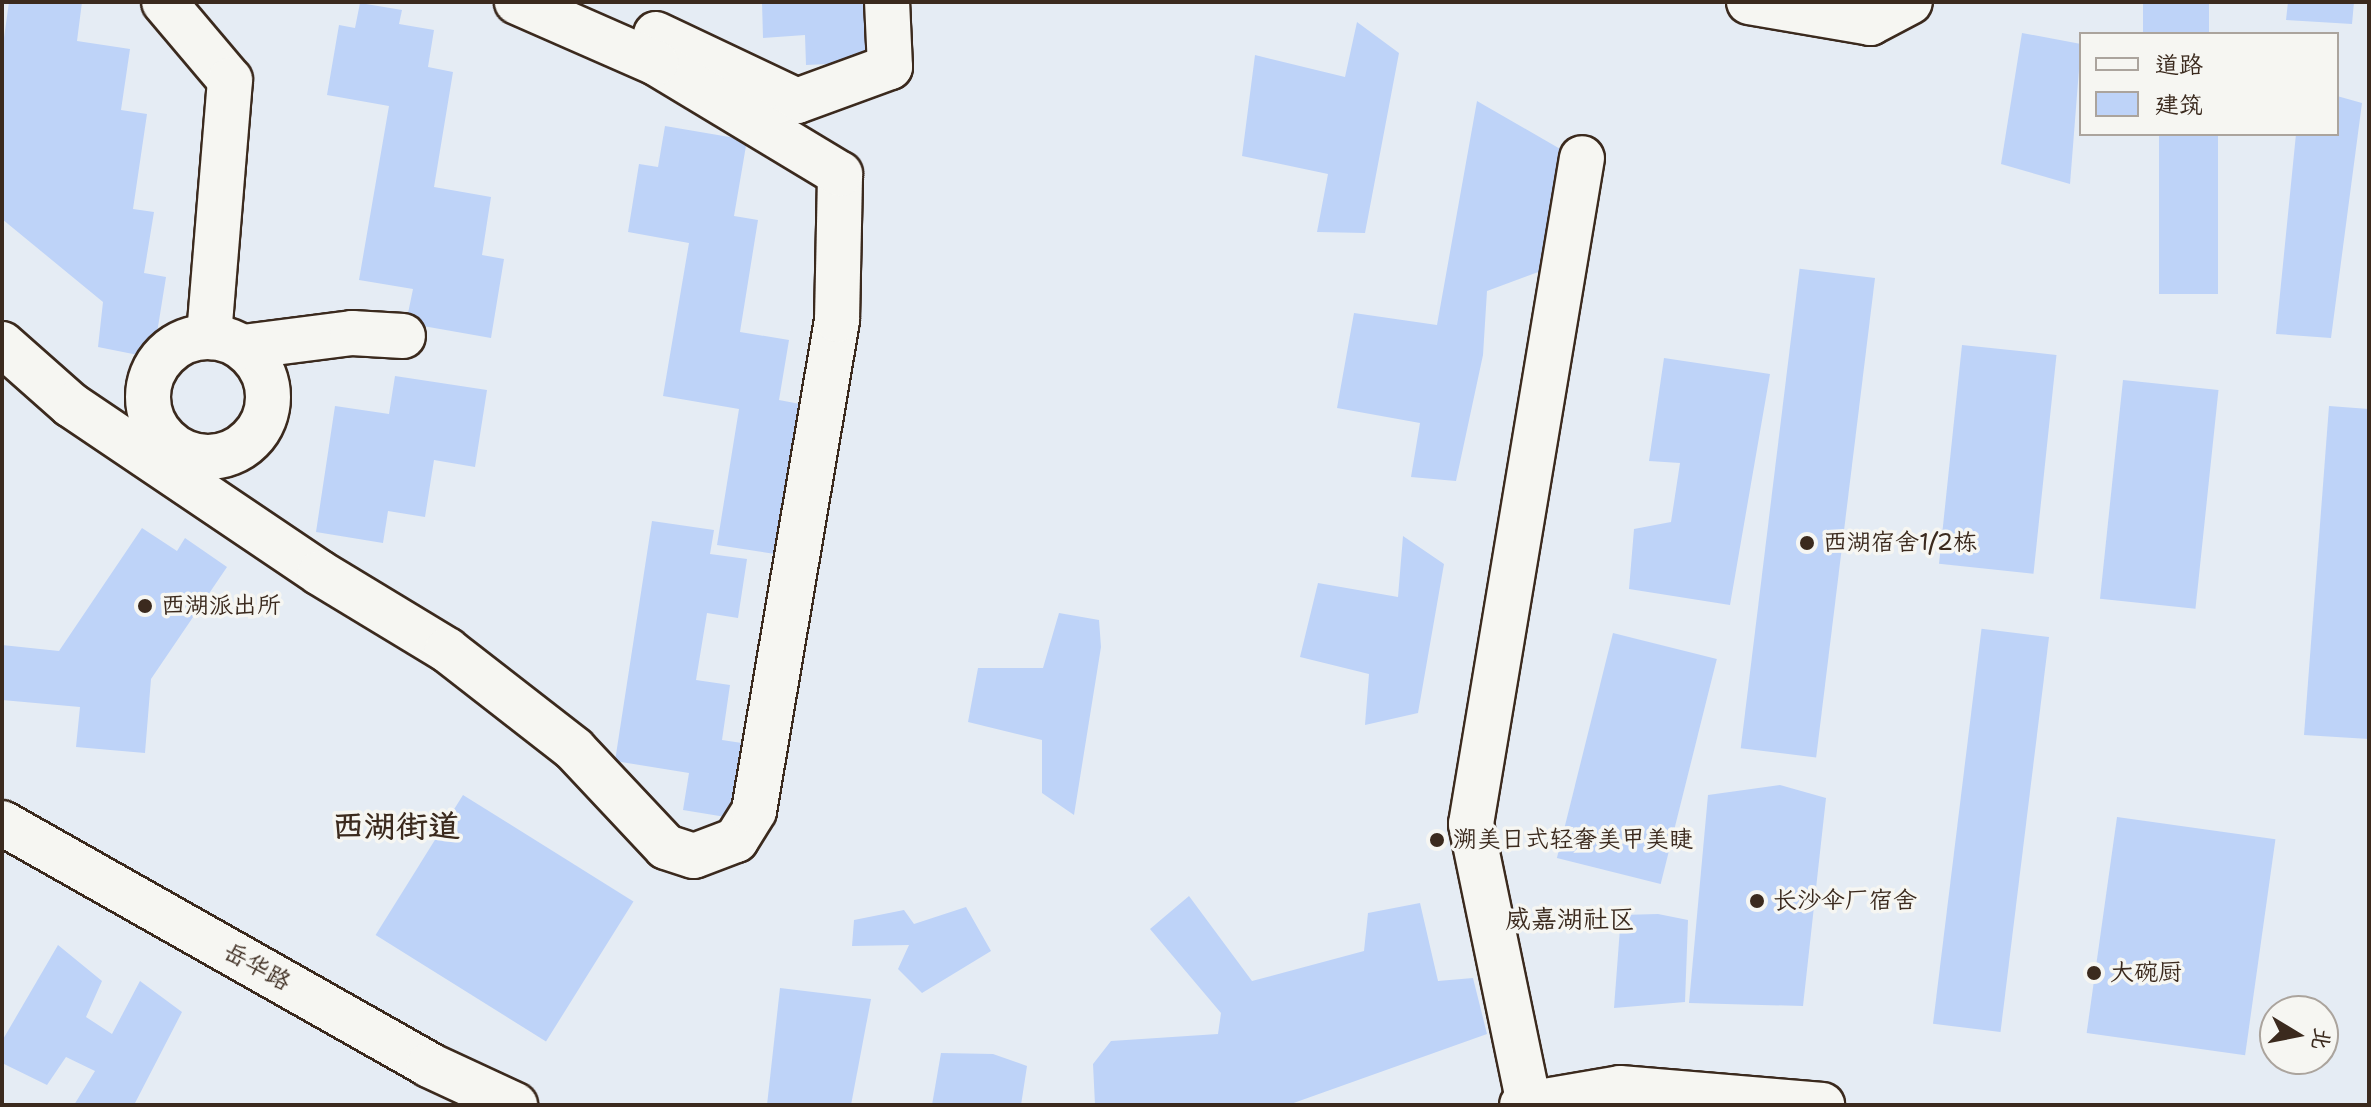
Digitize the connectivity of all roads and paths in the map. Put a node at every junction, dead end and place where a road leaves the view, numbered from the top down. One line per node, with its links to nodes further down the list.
1 (164, 2): 8 (street)
2 (517, 2): 9 (street)
3 (589, 2): 4 (street)
4 (887, 2)
5 (1749, 2): 6 (street)
6 (1910, 2)
7 (1582, 158): 11 (street)
8 (403, 336)
9 (2, 344)
10 (2, 823): 12 (street, 岳华路)
11 (1525, 1104): 13 (street)
12 (515, 1105)
13 (1822, 1105)

